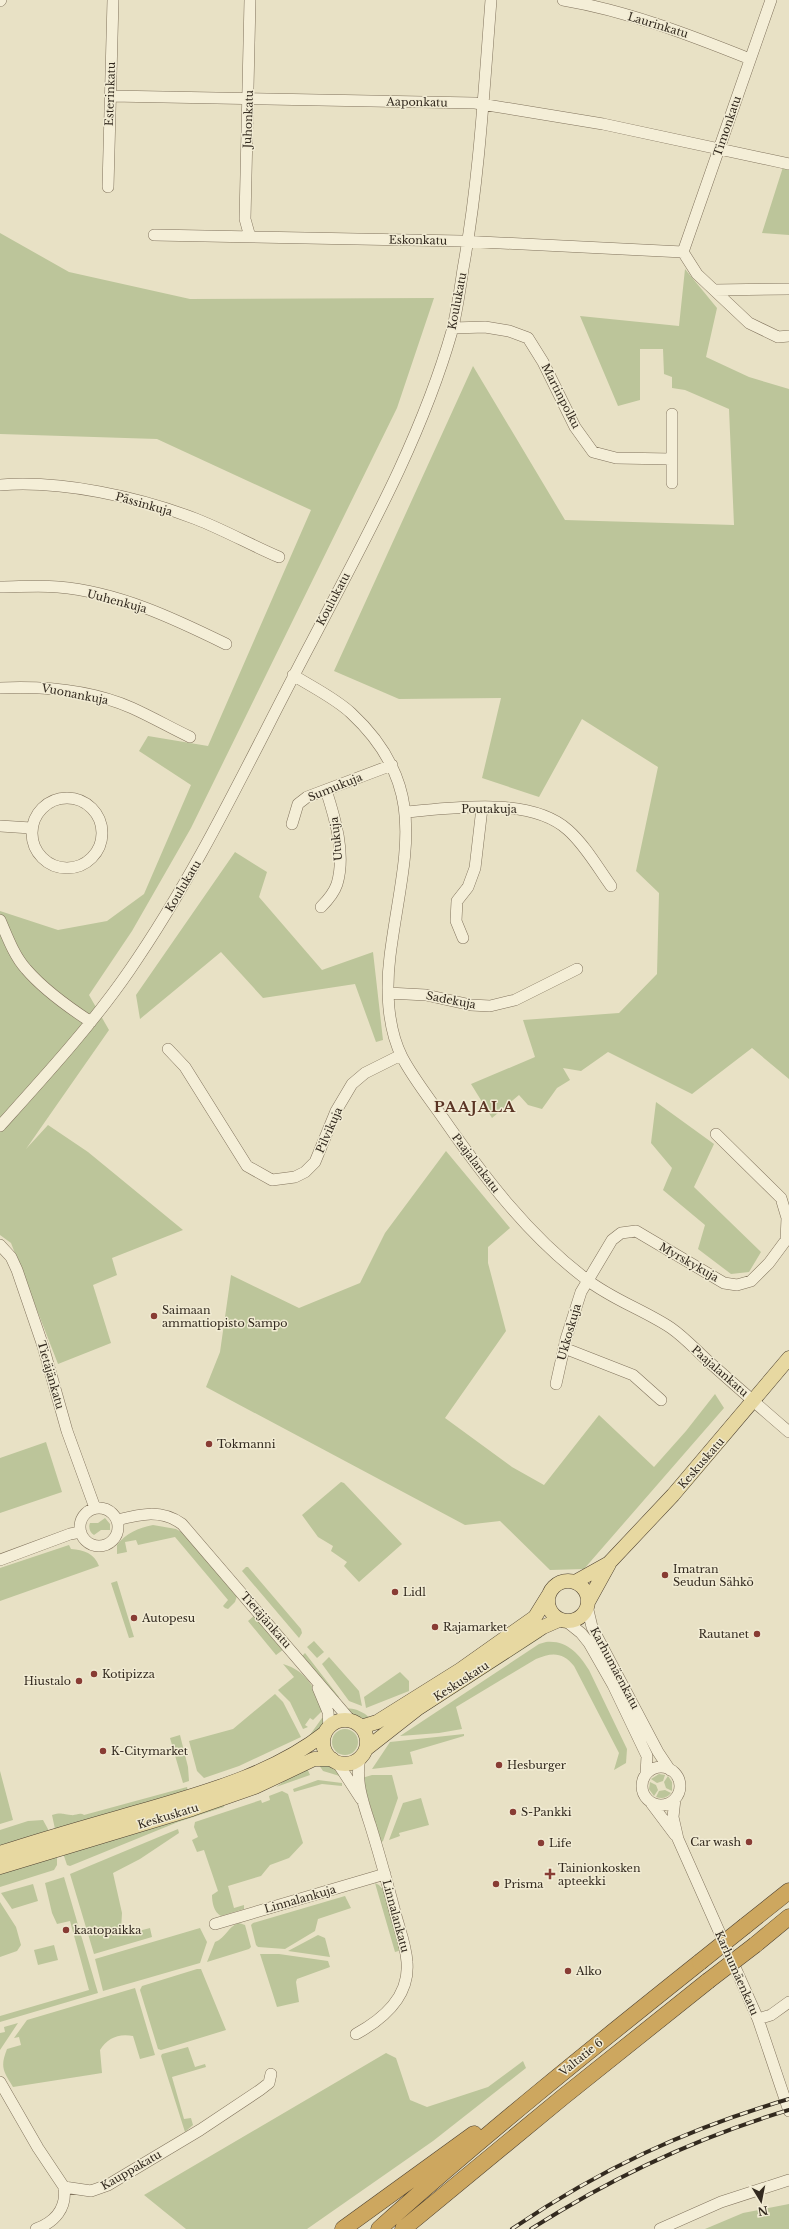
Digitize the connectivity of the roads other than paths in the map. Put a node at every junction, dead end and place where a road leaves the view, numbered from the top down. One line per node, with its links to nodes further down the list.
1 (113, 0): 7 (street, Esterinkatu)
2 (250, 0): 8 (street, Juhonkatu)
3 (491, 0): 9 (street, Koulukatu)
4 (564, 0): 6 (street, Laurinkatu)
5 (771, 0): 6 (street, Timonkatu)
6 (750, 59): 10 (street, Timonkatu)
7 (111, 96): 8 (street, Aaponkatu); 12 (street, Esterinkatu)
8 (249, 99): 9 (street, Aaponkatu); 14 (street, Juhonkatu)
9 (483, 103): 10 (street, Aaponkatu); 15 (street, Koulukatu)
10 (719, 148): 11 (street, Aaponkatu); 16 (street, Timonkatu)
11 (789, 164)
12 (108, 187)
13 (154, 235): 14 (street, Eskonkatu)
14 (250, 237): 15 (street, Eskonkatu)
15 (468, 241): 16 (street, Eskonkatu); 19 (street, Koulukatu)
16 (683, 252): 18 (street)
17 (789, 289): 18 (street)
18 (714, 290): 20 (street)
19 (453, 328): 22 (street, Martinpolku); 28 (street, Koulukatu)
20 (789, 336)
21 (672, 414): 22 (street)
22 (671, 459): 23 (street)
23 (672, 483)
24 (0, 486): 25 (street, Pässinkuja)
25 (279, 557)
26 (0, 587): 27 (street, Uuhenkuja)
27 (226, 644)
28 (293, 676): 31 (street, Paajalankatu); 44 (street, Koulukatu)
29 (0, 688): 30 (street, Vuonankuja)
30 (190, 737)
31 (392, 765): 32 (street, Sumukuja); 34 (street, Paajalankatu)
32 (326, 790): 35 (street, Sumukuja); 39 (street, Utukuja)
33 (482, 808): 34 (street, Poutakuja); 38 (street, Poutakuja); 41 (street)
34 (406, 812): 43 (street, Paajalankatu)
35 (292, 824)
36 (0, 826): 37 (street)
37 (32, 828): 37 (street)
38 (611, 886)
39 (321, 907)
40 (0, 920): 44 (street)
41 (463, 938)
42 (577, 969): 43 (street, Sadekuja)
43 (388, 993): 46 (street, Paajalankatu)
44 (91, 1022): 47 (street, Koulukatu)
45 (168, 1049): 46 (street, Pilvikuja)
46 (401, 1055): 50 (street, Paajalankatu)
47 (0, 1126)
48 (716, 1134): 50 (street, Myrskykuja)
49 (0, 1245): 57 (street, Tietäjänkatu)
50 (587, 1281): 51 (street, Ukkoskuja); 55 (street, Paajalankatu)
51 (564, 1348): 53 (street, Ukkoskuja); 54 (street)
52 (789, 1358): 55 (main road, Keskuskatu)
53 (556, 1384)
54 (661, 1400)
55 (754, 1402): 56 (street, Paajalankatu); 61 (main road, Keskuskatu)
56 (789, 1432)
57 (95, 1508): 58 (street); 59 (street)
58 (117, 1520): 59 (street); 66 (street, Tietäjänkatu)
59 (81, 1532): 60 (street)
60 (0, 1560)
61 (609, 1563): 62 (main road, Keskuskatu); 64 (main road, Keskuskatu)
62 (575, 1582): 63 (main road); 64 (main road)
63 (548, 1596): 65 (main road); 67 (main road, Keskuskatu)
64 (588, 1604): 65 (main road); 71 (street, Karhumäenkatu)
65 (563, 1621): 69 (main road, Keskuskatu); 72 (street, Karhumäenkatu)
66 (314, 1678): 67 (street, Tietäjänkatu); 68 (street, Tietäjänkatu)
67 (356, 1724): 68 (main road); 69 (main road)
68 (327, 1731): 70 (main road); 77 (main road, Keskuskatu)
69 (363, 1753): 70 (main road); 74 (street, Linnalankatu)
70 (334, 1761): 74 (street, Linnalankatu); 78 (main road, Keskuskatu)
71 (670, 1770): 72 (street); 73 (street)
72 (646, 1774): 75 (street)
73 (675, 1799): 75 (street); 76 (street, Karhumäenkatu)
74 (363, 1803): 79 (street, Linnalankatu)
75 (651, 1803): 76 (street, Karhumäenkatu)
76 (678, 1839): 84 (street, Karhumäenkatu)
77 (0, 1853)
78 (0, 1867)
79 (385, 1874): 82 (street, Linnalankuja); 85 (street, Linnalankatu)
80 (789, 1891): 86 (highway, Valtatie 6, bridge)
81 (789, 1917): 95 (highway, Valtatie 6, bridge)
82 (215, 1924)
83 (789, 2002): 84 (street)
84 (758, 2019): 89 (street, Karhumäenkatu)
85 (356, 2034)
86 (568, 2067): 93 (highway); 94 (highway, Valtatie 6)
87 (271, 2074): 91 (street, Kauppakatu)
88 (0, 2082): 91 (street)
89 (789, 2111)
90 (789, 2180): 96 (street)
91 (64, 2187): 92 (street)
92 (36, 2229)
93 (343, 2229)
94 (379, 2229)
95 (403, 2229)
96 (660, 2229)

